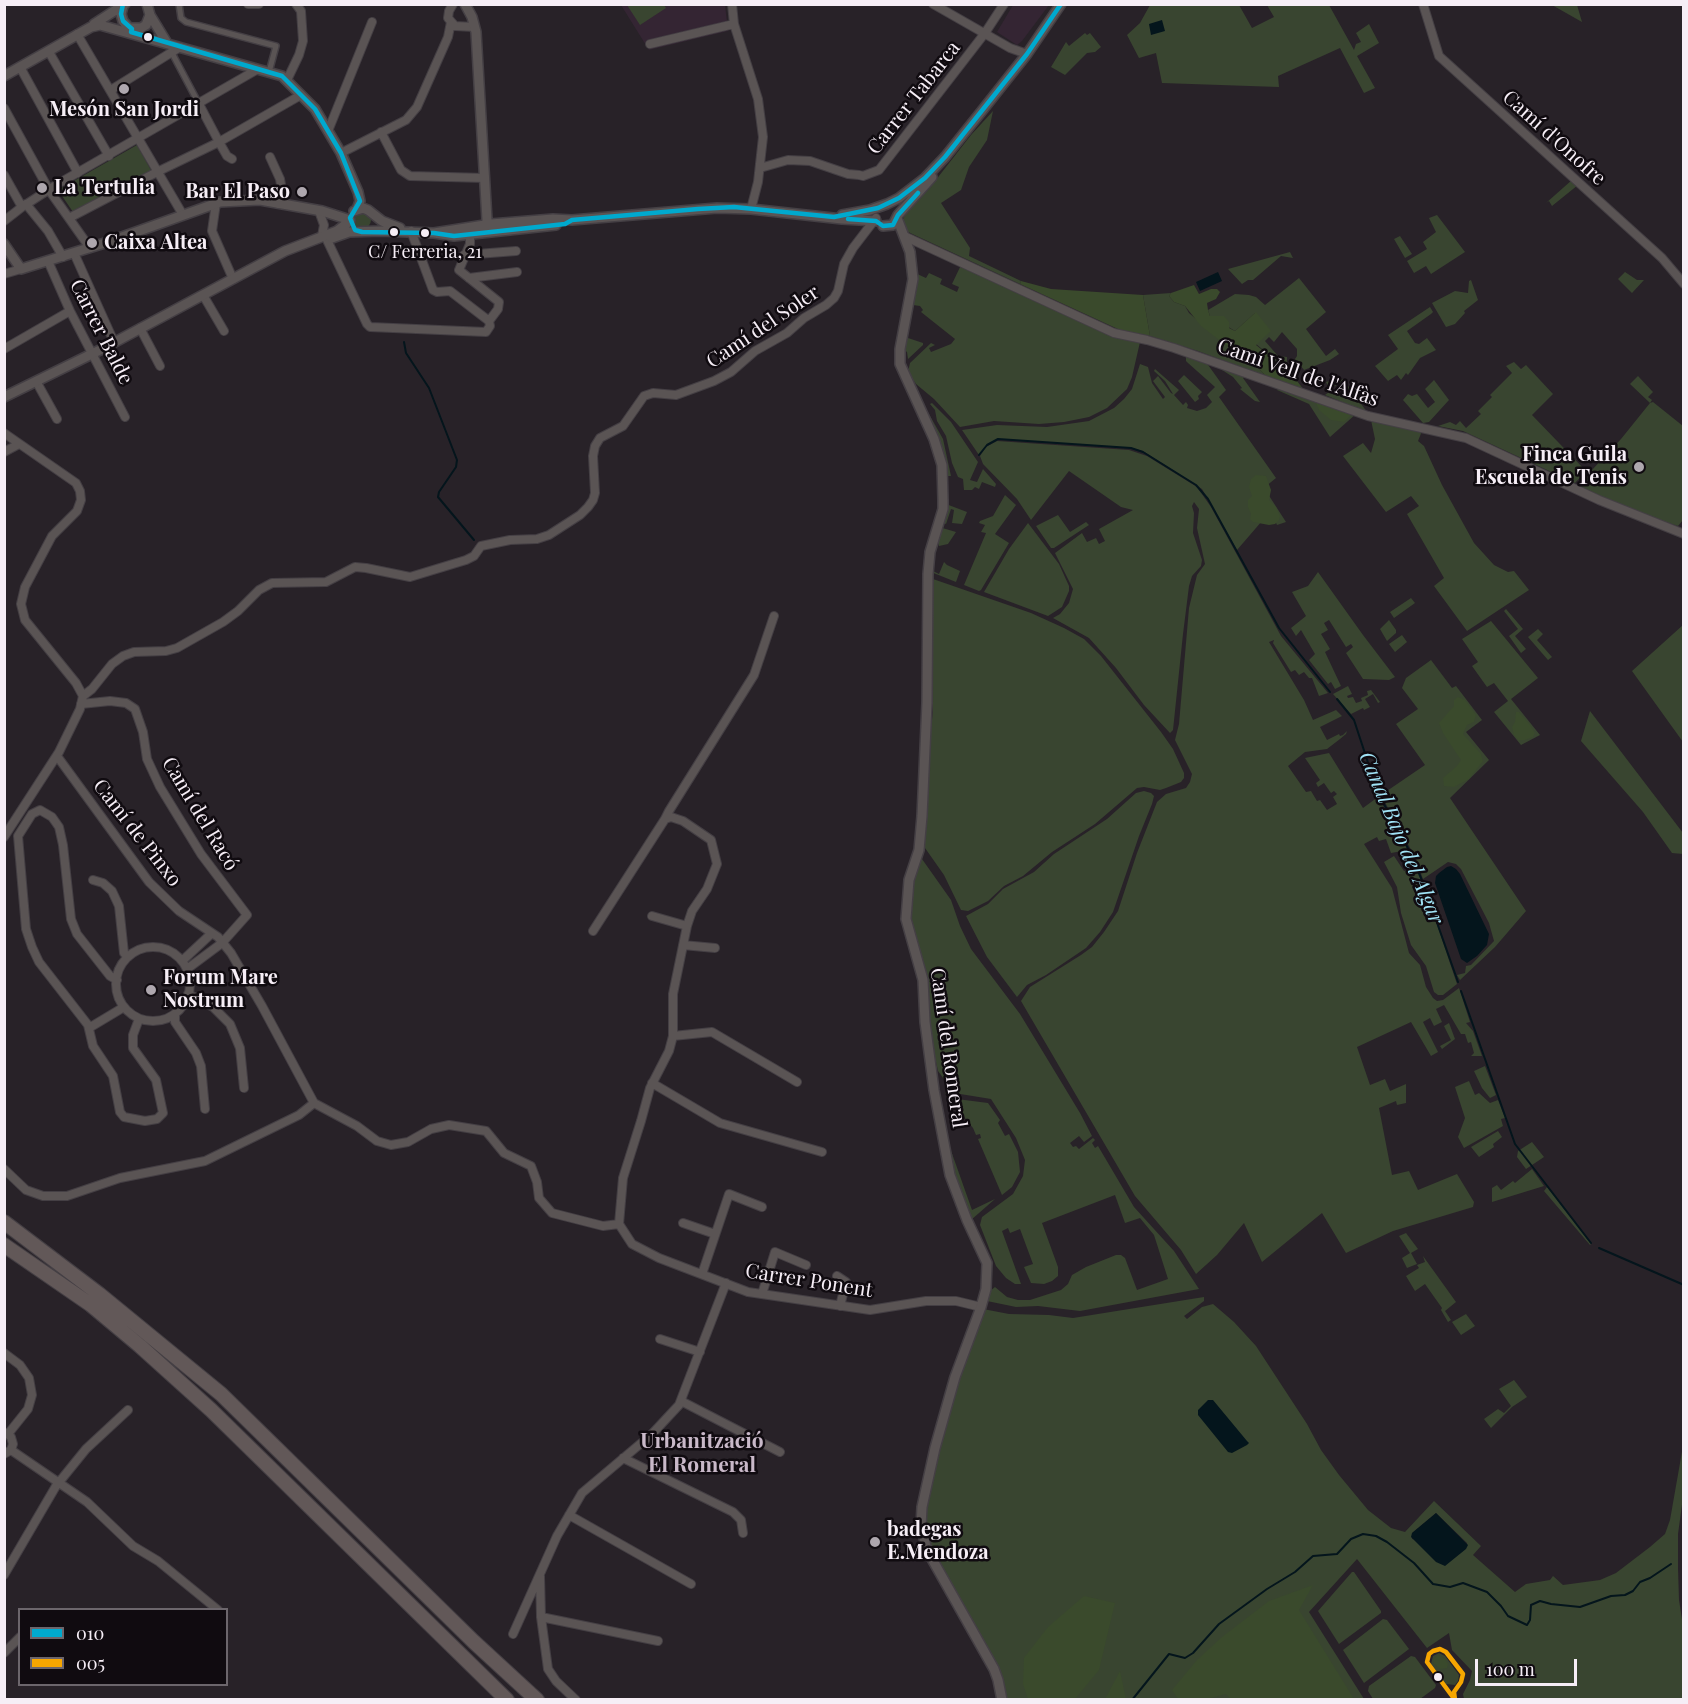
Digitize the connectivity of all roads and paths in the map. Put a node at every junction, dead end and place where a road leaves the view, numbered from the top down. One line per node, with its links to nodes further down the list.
1 (179, 4): 29 (street)
2 (248, 4): 3 (street)
3 (259, 4)
4 (296, 4): 31 (street)
5 (453, 4): 15 (street)
6 (465, 4): 18 (street)
7 (732, 4): 16 (street)
8 (933, 4): 20 (street)
9 (1004, 4): 20 (street, Carrer Tabarca)
10 (1061, 4): 26 (street)
11 (1423, 4): 88 (street, Camí d'Onofre)
12 (124, 5): 17 (street); 19 (street)
13 (148, 7): 19 (street); 22 (street)
14 (372, 22): 36 (street)
15 (451, 22): 18 (street); 37 (street)
16 (734, 24): 23 (street); 45 (street)
17 (91, 27): 19 (street); 21 (street)
18 (474, 27): 49 (street)
19 (132, 30): 22 (street)
20 (985, 33): 26 (street); 45 (street, Carrer Tabarca)
21 (77, 34): 25 (street); 32 (street)
22 (167, 43): 24 (street)
23 (650, 44)
24 (176, 50): 28 (street); 32 (street); 34 (street)
25 (49, 52): 27 (street); 41 (street)
26 (1027, 54): 43 (street)
27 (20, 67): 30 (street); 47 (street)
28 (258, 69): 29 (street); 34 (street)
29 (269, 72): 31 (street)
30 (4, 76)
31 (287, 80): 33 (street)
32 (111, 90): 38 (street)
33 (301, 95): 36 (street); 39 (street)
34 (199, 104): 38 (street); 39 (street)
35 (4, 108): 50 (street)
36 (328, 131): 40 (street)
37 (381, 132): 40 (street); 49 (street)
38 (139, 139): 41 (street); 46 (street)
39 (219, 142): 44 (street); 46 (street)
40 (341, 153): 51 (street)
41 (108, 156): 47 (street)
42 (270, 156): 53 (street)
43 (945, 157): 55 (street); 62 (street)
44 (232, 159)
45 (760, 168): 56 (street)
46 (157, 172): 59 (street); 63 (street)
47 (78, 173): 50 (street)
48 (4, 175): 54 (street)
49 (485, 178): 67 (street)
50 (49, 189): 54 (street); 63 (street)
51 (358, 192): 58 (street); 60 (street)
52 (216, 203): 53 (street); 59 (street); 87 (street)
53 (279, 204): 57 (street)
54 (24, 205): 64 (street); 81 (street)
55 (882, 206): 61 (street); 62 (street); 66 (street)
56 (751, 209): 61 (street); 65 (street)
57 (319, 211): 60 (street); 75 (street)
58 (370, 212): 60 (street); 69 (street); 70 (street)
59 (183, 215): 77 (street)
60 (353, 215): 69 (street); 75 (street)
61 (834, 217): 66 (street)
62 (898, 217): 66 (street); 74 (street, Camí del Romeral)
63 (69, 218): 77 (street)
64 (4, 220)
65 (572, 220): 67 (street); 68 (street)
66 (877, 222): 74 (street); 108 (street, Camí del Soler)
67 (488, 223): 68 (street); 71 (street); 73 (street)
68 (536, 226): 72 (street)
69 (363, 231): 70 (street); 75 (street)
70 (411, 231): 71 (street); 91 (street)
71 (434, 232): 73 (street)
72 (470, 234): 73 (street); 80 (street)
73 (454, 236)
74 (904, 236): 106 (street, Camí Vell de l'Alfàs); 148 (street, Camí del Romeral)
75 (324, 238): 87 (street); 91 (street)
76 (4, 244): 83 (street)
77 (90, 248): 79 (street)
78 (516, 251): 80 (street)
79 (74, 253): 81 (street); 94 (street)
80 (464, 255): 86 (street)
81 (63, 256): 82 (street)
82 (48, 261): 83 (street); 90 (street, Carrer Balde)
83 (21, 269): 85 (street)
84 (517, 272): 86 (street)
85 (4, 274)
86 (469, 278): 91 (street)
87 (233, 279): 89 (street)
88 (1683, 284)
89 (203, 295): 92 (street); 93 (street)
90 (70, 311): 95 (street); 96 (street, Carrer Balde)
91 (489, 324)
92 (140, 328): 94 (street); 97 (street)
93 (224, 331)
94 (114, 342): 96 (street)
95 (4, 349)
96 (92, 354): 98 (street); 100 (street, Carrer Balde)
97 (160, 366)
98 (36, 381): 99 (street); 101 (street)
99 (4, 397)
100 (125, 417)
101 (57, 419)
102 (4, 433): 103 (street)
103 (19, 444): 104 (street); 108 (street)
104 (4, 452)
105 (1683, 524): 106 (street)
106 (1680, 532)
107 (774, 616): 110 (street)
108 (82, 700): 109 (street); 117 (street, Camí del Racó)
109 (58, 754): 111 (street); 116 (street, Camí de Pinxo)
110 (666, 819): 114 (street); 115 (street)
111 (4, 837)
112 (93, 880): 120 (street)
113 (652, 916): 114 (street)
114 (687, 926): 118 (street)
115 (593, 931)
116 (212, 933): 117 (street, Camí de Pinxo); 121 (street)
117 (222, 943): 121 (street); 132 (street, Camí de Pinxo)
118 (683, 945): 119 (street); 128 (street)
119 (715, 948)
120 (128, 957): 121 (street); 122 (street)
121 (185, 965): 123 (street)
122 (117, 980): 124 (street); 127 (street)
123 (188, 994): 125 (street); 131 (street)
124 (124, 1007): 126 (street); 127 (street)
125 (175, 1015): 126 (street); 133 (street)
126 (139, 1019): 127 (street)
127 (89, 1028)
128 (673, 1036): 129 (street); 130 (street)
129 (797, 1082)
130 (652, 1083): 134 (street); 139 (street)
131 (244, 1088)
132 (314, 1103): 135 (street); 139 (street)
133 (205, 1109)
134 (822, 1152)
135 (4, 1169)
136 (762, 1207): 140 (street)
137 (4, 1222): 171 (highway)
138 (683, 1222): 140 (street)
139 (619, 1224): 143 (street)
140 (715, 1234): 143 (street)
141 (4, 1245): 170 (highway)
142 (806, 1265): 146 (street)
143 (702, 1274): 145 (street)
144 (837, 1276): 147 (street)
145 (726, 1283): 146 (street, Carrer Ponent); 150 (street, Carrer Ponent)
146 (762, 1294): 147 (street, Carrer Ponent)
147 (840, 1306): 148 (street, Carrer Ponent)
148 (981, 1307): 173 (street, Camí del Romeral)
149 (660, 1339): 150 (street)
150 (700, 1352): 152 (street, Carrer Ponent)
151 (4, 1353): 154 (street)
152 (681, 1401): 156 (street); 157 (street, Carrer Ponent)
153 (128, 1410): 158 (street)
154 (6, 1433): 155 (street)
155 (8, 1452): 158 (street)
156 (780, 1452)
157 (623, 1458): 159 (street, Carrer Ponent); 160 (street)
158 (58, 1484): 162 (street); 164 (street)
159 (569, 1515): 161 (street, Carrer Ponent); 163 (street)
160 (743, 1533)
161 (540, 1574): 165 (street); 166 (street, Carrer Ponent)
162 (4, 1575)
163 (691, 1584)
164 (216, 1608)
165 (542, 1617): 168 (street); 172 (street)
166 (513, 1634)
167 (18, 1639): 169 (street)
168 (658, 1641)
169 (4, 1653)
170 (507, 1700)
171 (537, 1700)
172 (576, 1700)
173 (1002, 1700)

